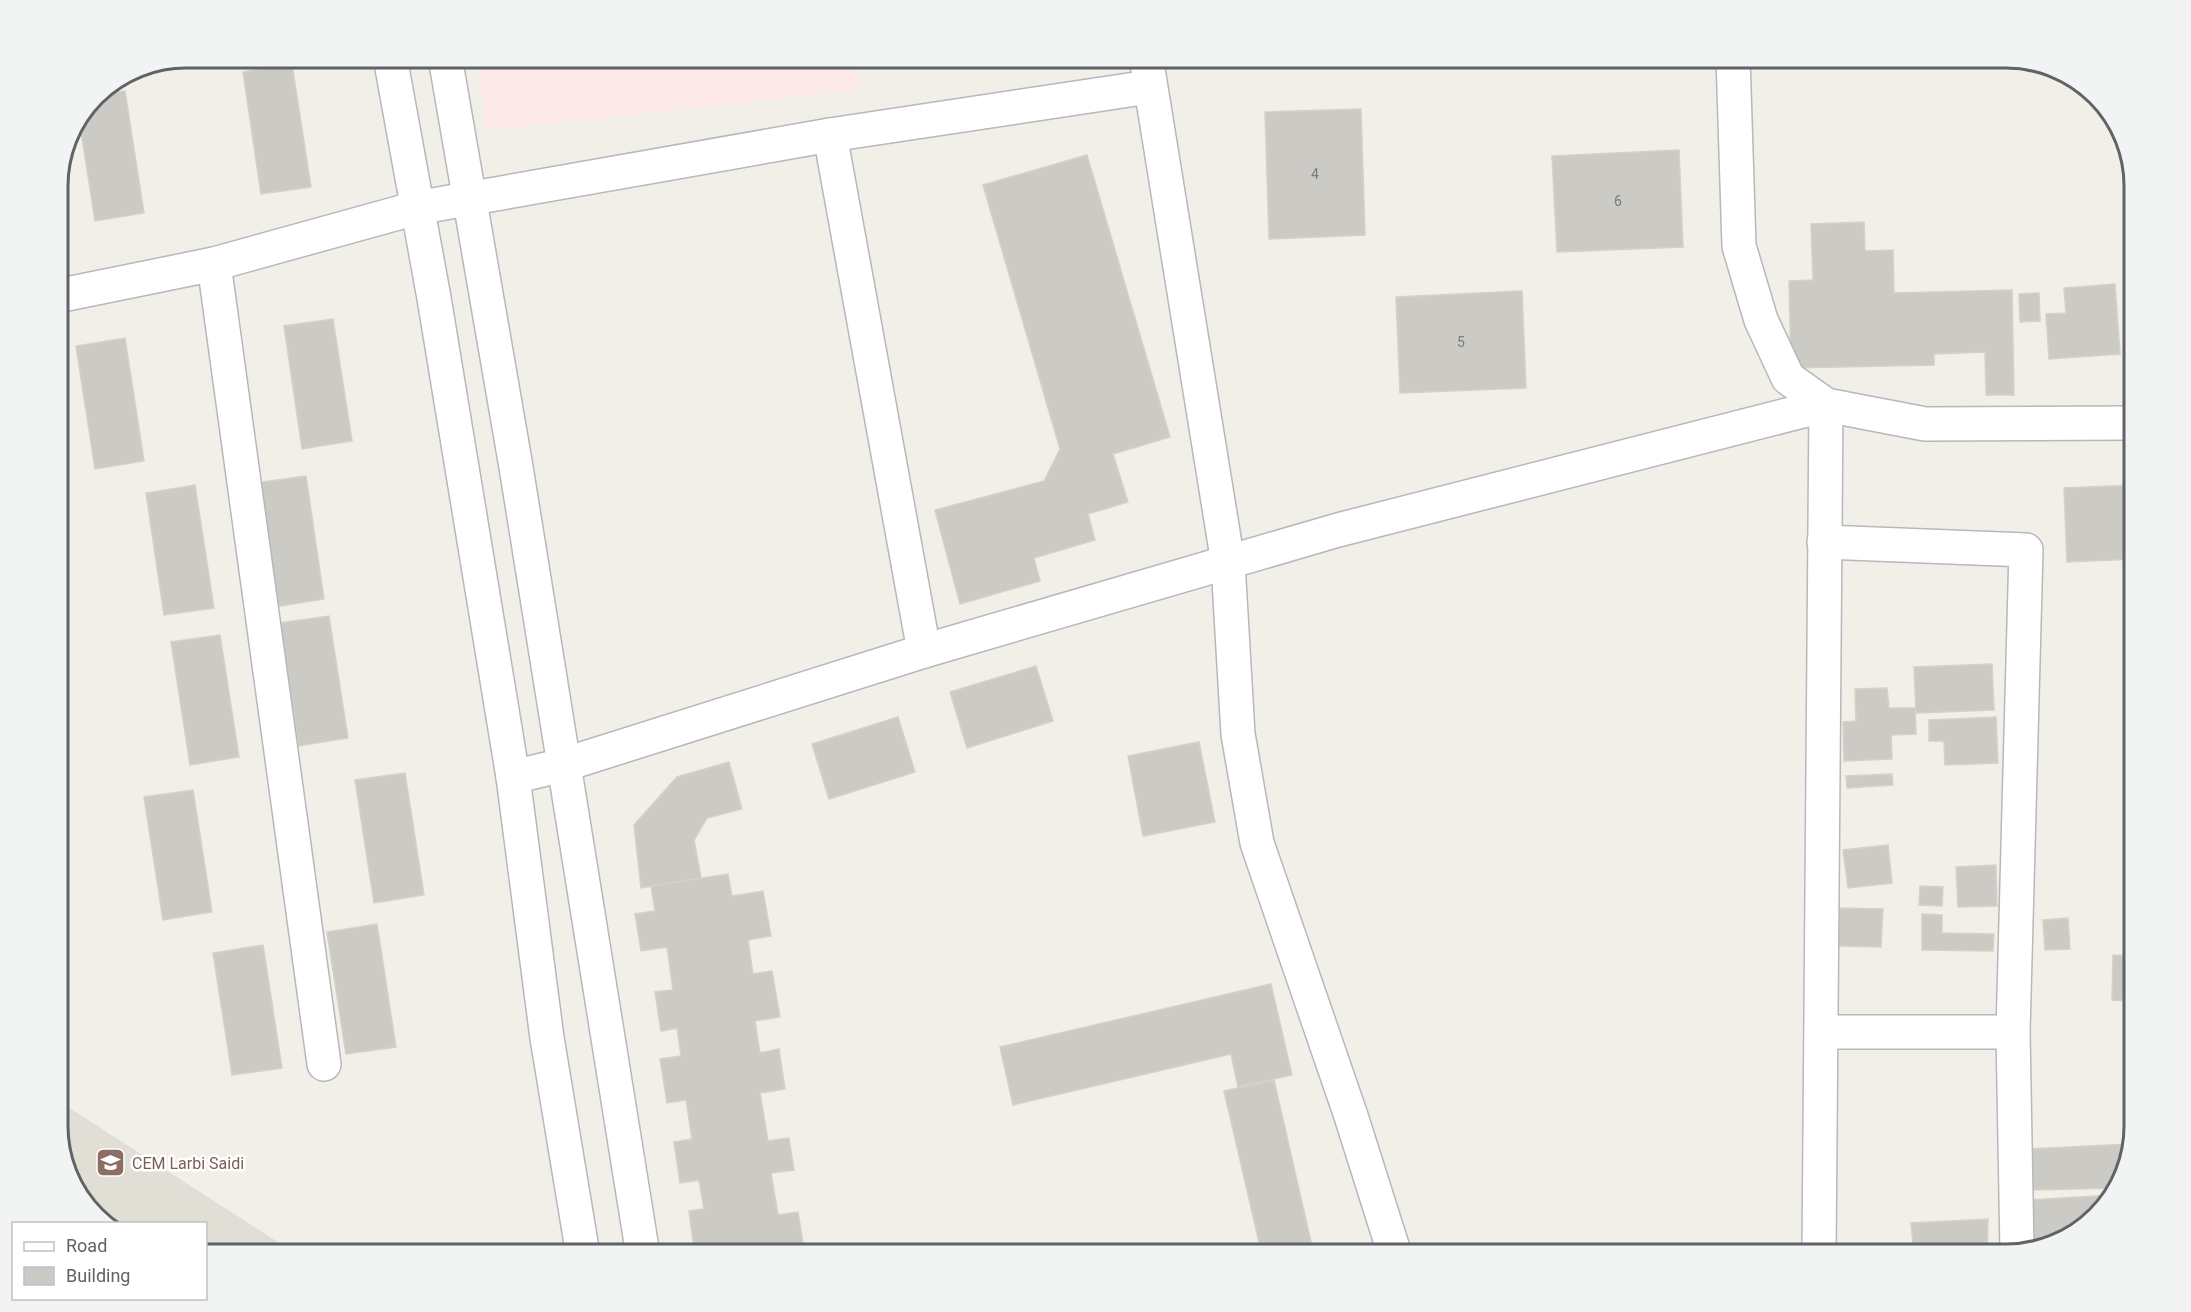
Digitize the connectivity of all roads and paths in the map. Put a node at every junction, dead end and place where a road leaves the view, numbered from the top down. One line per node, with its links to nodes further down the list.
1 (392, 68): 7 (street)
2 (447, 68): 6 (street)
3 (1733, 68): 10 (street)
4 (1148, 72): 5 (street); 13 (street)
5 (830, 135): 6 (street); 14 (street)
6 (470, 201): 7 (street); 15 (street)
7 (416, 208): 8 (street); 16 (street)
8 (214, 264): 9 (street); 19 (street)
9 (68, 295)
10 (1826, 405): 11 (street); 12 (street); 13 (street)
11 (2123, 423)
12 (1824, 542): 17 (street); 18 (street)
13 (1228, 563): 14 (street); 23 (street)
14 (924, 651): 15 (street)
15 (563, 765): 16 (street); 22 (street)
16 (513, 777): 21 (street)
17 (1821, 1032): 18 (street); 24 (street)
18 (2013, 1032): 20 (street)
19 (324, 1064)
20 (2017, 1243)
21 (581, 1244)
22 (641, 1244)
23 (1392, 1244)
24 (1819, 1244)

